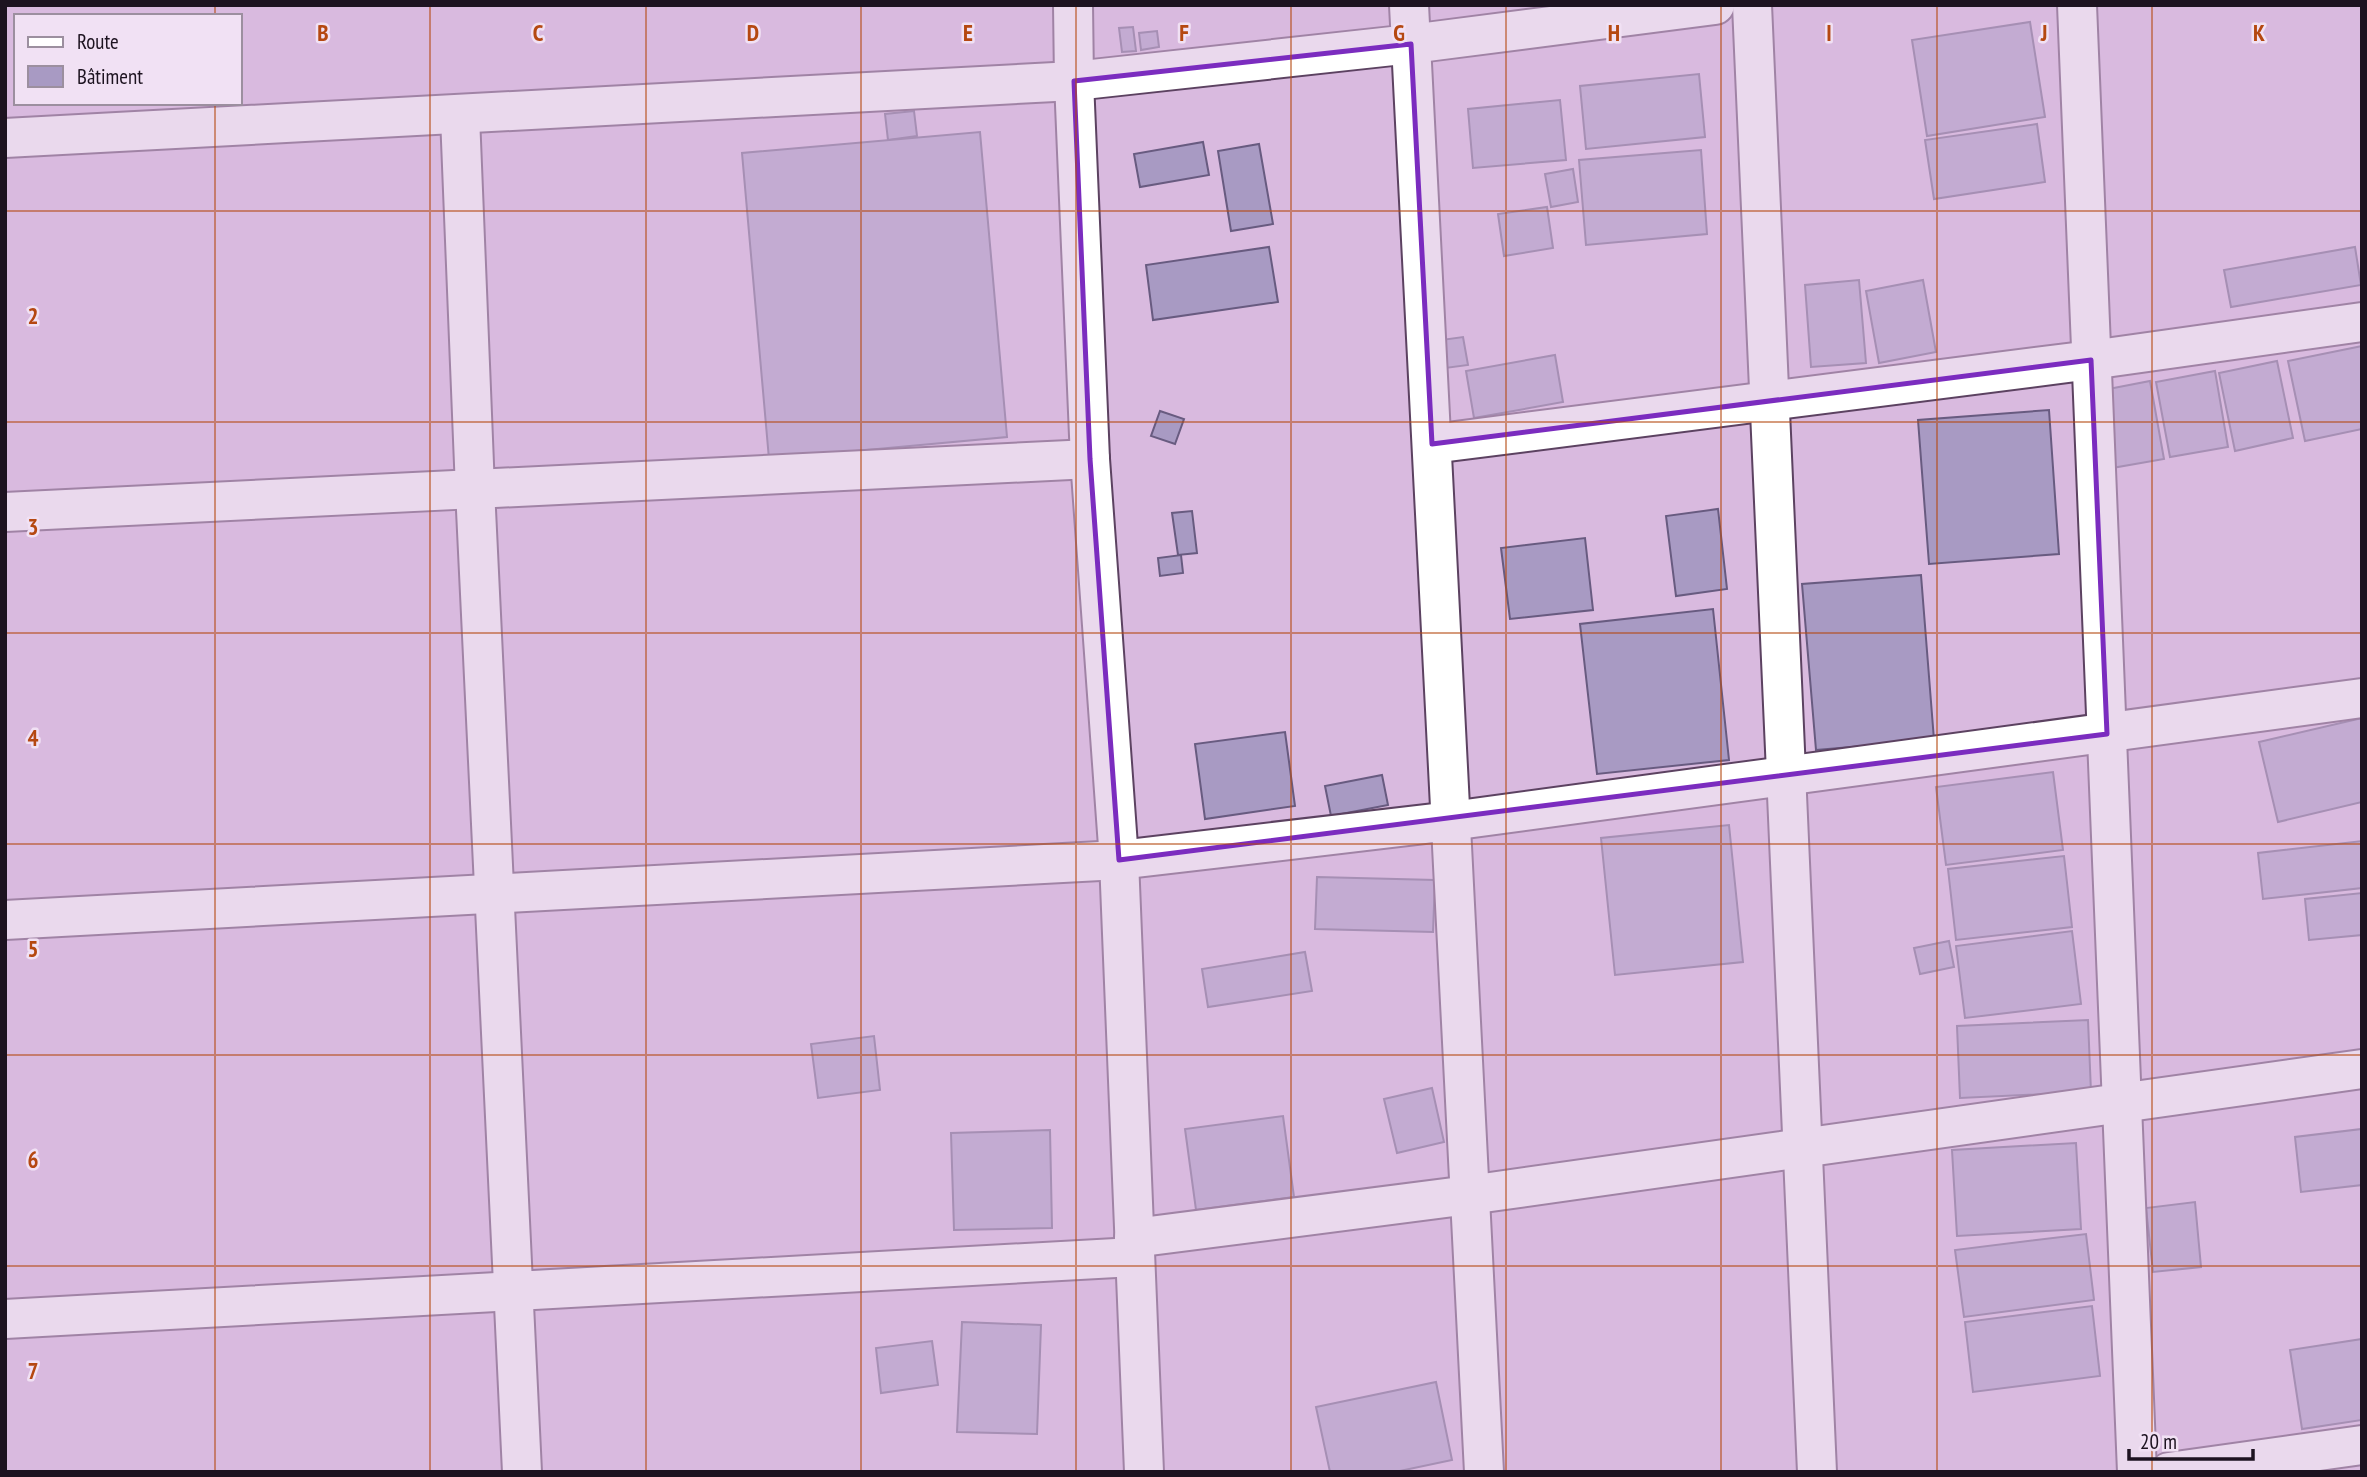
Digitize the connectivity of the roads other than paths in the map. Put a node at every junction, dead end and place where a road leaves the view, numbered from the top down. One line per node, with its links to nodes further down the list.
1 (1073, 5): 7 (street)
2 (1409, 5): 6 (street)
3 (1715, 5): 6 (street)
4 (1752, 5): 12 (street)
5 (2077, 5): 11 (street)
6 (1411, 44): 7 (street); 13 (street)
7 (1074, 81): 8 (street); 14 (street)
8 (460, 116): 9 (street); 15 (street)
9 (5, 138)
10 (2362, 322): 11 (street)
11 (2091, 360): 12 (street); 18 (street)
12 (1770, 401): 13 (street); 19 (street)
13 (1432, 444): 20 (street)
14 (1090, 459): 15 (street); 21 (street)
15 (475, 489): 16 (street); 22 (street)
16 (5, 512)
17 (2362, 698): 18 (street)
18 (2107, 734): 19 (street); 25 (street)
19 (1786, 776): 20 (street); 26 (street)
20 (1451, 821): 21 (street); 27 (street)
21 (1119, 860): 22 (street); 28 (street)
22 (496, 894): 23 (street); 29 (street)
23 (5, 920)
24 (2362, 1069): 25 (street)
25 (2122, 1104): 26 (street); 36 (street)
26 (1803, 1148): 27 (street); 35 (street)
27 (1469, 1195): 28 (street); 34 (street)
28 (1134, 1248): 29 (street); 33 (street)
29 (514, 1292): 30 (street); 32 (street)
30 (5, 1319)
31 (2362, 1444): 37 (street)
32 (522, 1472)
33 (1144, 1472)
34 (1484, 1472)
35 (1817, 1472)
36 (2137, 1472)
37 (2169, 1472)

